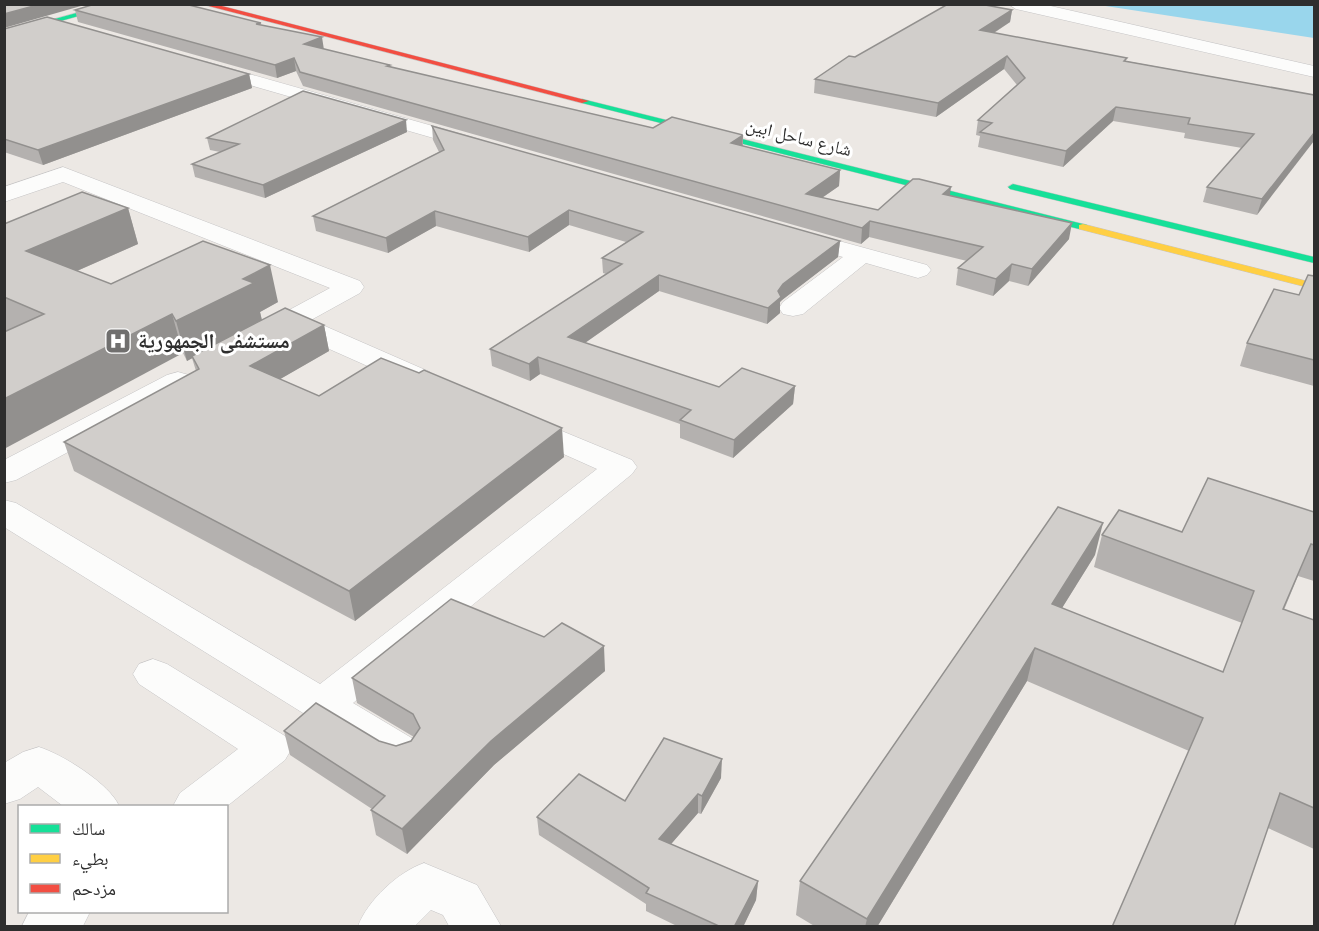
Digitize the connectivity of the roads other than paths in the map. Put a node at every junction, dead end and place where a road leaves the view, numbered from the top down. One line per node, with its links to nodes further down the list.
1 (92, 4): 6 (main road)
2 (118, 4): 6 (main road)
3 (204, 4): 20 (main road, شارع ساحل ابين)
4 (260, 4): 7 (main road)
5 (1016, 4): 12 (street)
6 (47, 20): 8 (main road); 9 (street); 10 (main road)
7 (341, 24)
8 (4, 28)
9 (87, 32)
10 (4, 35)
11 (189, 62): 13 (street)
12 (1314, 72)
13 (496, 150)
14 (1000, 183): 18 (main road)
15 (4, 195): 22 (street)
16 (781, 232): 17 (street)
17 (861, 255): 19 (street); 21 (street)
18 (1314, 260)
19 (918, 270)
20 (1314, 286)
21 (793, 308)
22 (290, 321): 23 (street); 25 (street)
23 (248, 344)
24 (206, 366): 27 (street)
25 (450, 392)
26 (492, 410): 30 (street)
27 (4, 473)
28 (4, 511): 30 (street)
29 (153, 674): 34 (street)
30 (322, 705): 31 (street)
31 (400, 752)
32 (4, 786): 33 (street)
33 (93, 805)
34 (199, 805)
35 (64, 913): 36 (street)
36 (47, 927)
37 (383, 927): 38 (street)
38 (476, 927)

